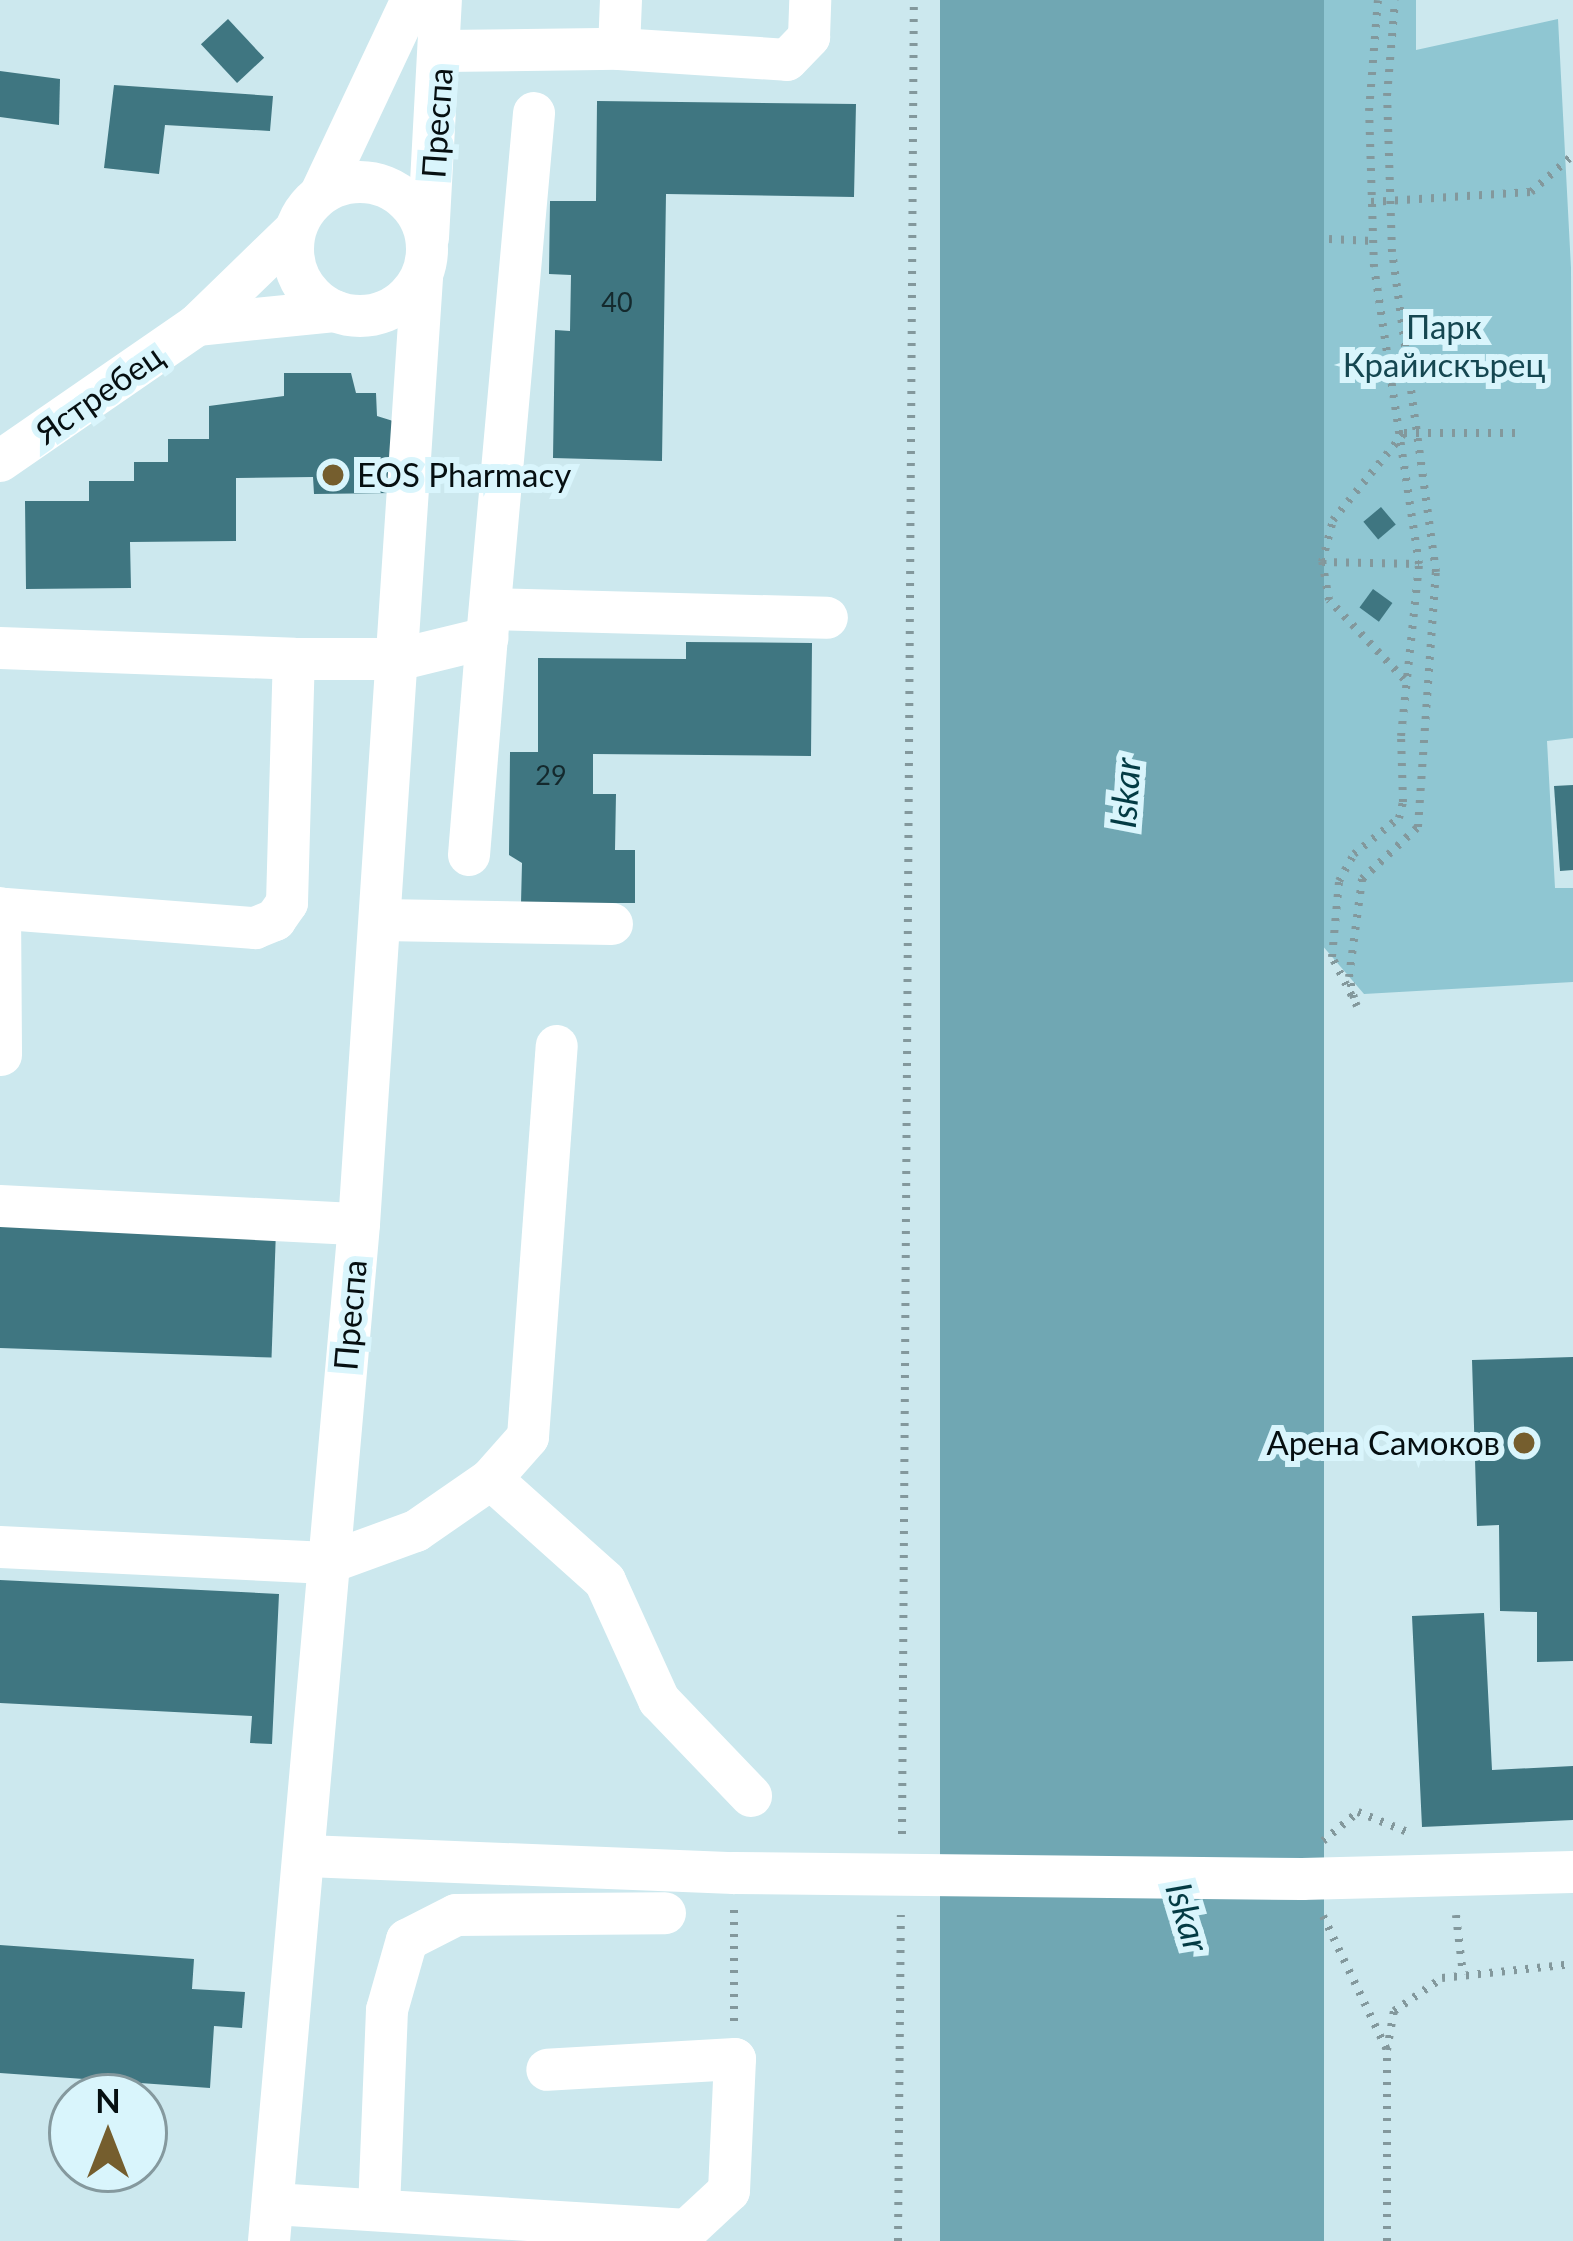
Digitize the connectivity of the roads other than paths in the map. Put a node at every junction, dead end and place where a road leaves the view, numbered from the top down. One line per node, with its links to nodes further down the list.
1 (412, 0): 8 (street, Преспа)
2 (441, 0): 6 (street, Преспа)
3 (621, 0): 5 (street)
4 (810, 0): 5 (street)
5 (619, 49): 6 (street)
6 (443, 51): 10 (street, Преспа)
7 (534, 112): 16 (street)
8 (321, 193): 9 (street); 10 (street)
9 (294, 231): 11 (street); 12 (street, Ястребец)
10 (424, 261): 11 (street); 13 (street, Преспа)
11 (354, 313): 12 (street, Ястребец); 13 (street, Преспа)
12 (197, 325): 14 (street, Ястребец)
13 (410, 387): 19 (street, Преспа)
14 (0, 461)
15 (826, 618): 16 (street)
16 (488, 624): 19 (street); 20 (street)
17 (0, 648): 18 (street)
18 (294, 659): 19 (street); 21 (street)
19 (401, 659): 22 (street, Преспа)
20 (469, 855)
21 (3, 909): 25 (street)
22 (382, 920): 23 (street); 27 (street, Преспа)
23 (612, 924)
24 (557, 1046): 28 (street)
25 (2, 1054)
26 (0, 1206): 27 (street)
27 (358, 1224): 30 (street, Преспа)
28 (491, 1478): 30 (street); 31 (street)
29 (0, 1547): 30 (street)
30 (328, 1563): 32 (street, Преспа)
31 (751, 1796)
32 (307, 1856): 33 (street); 37 (street, Преспа)
33 (1573, 1872)
34 (665, 1912): 36 (street)
35 (547, 2070): 38 (street)
36 (379, 2209): 37 (street); 38 (street)
37 (272, 2222)
38 (687, 2235)

